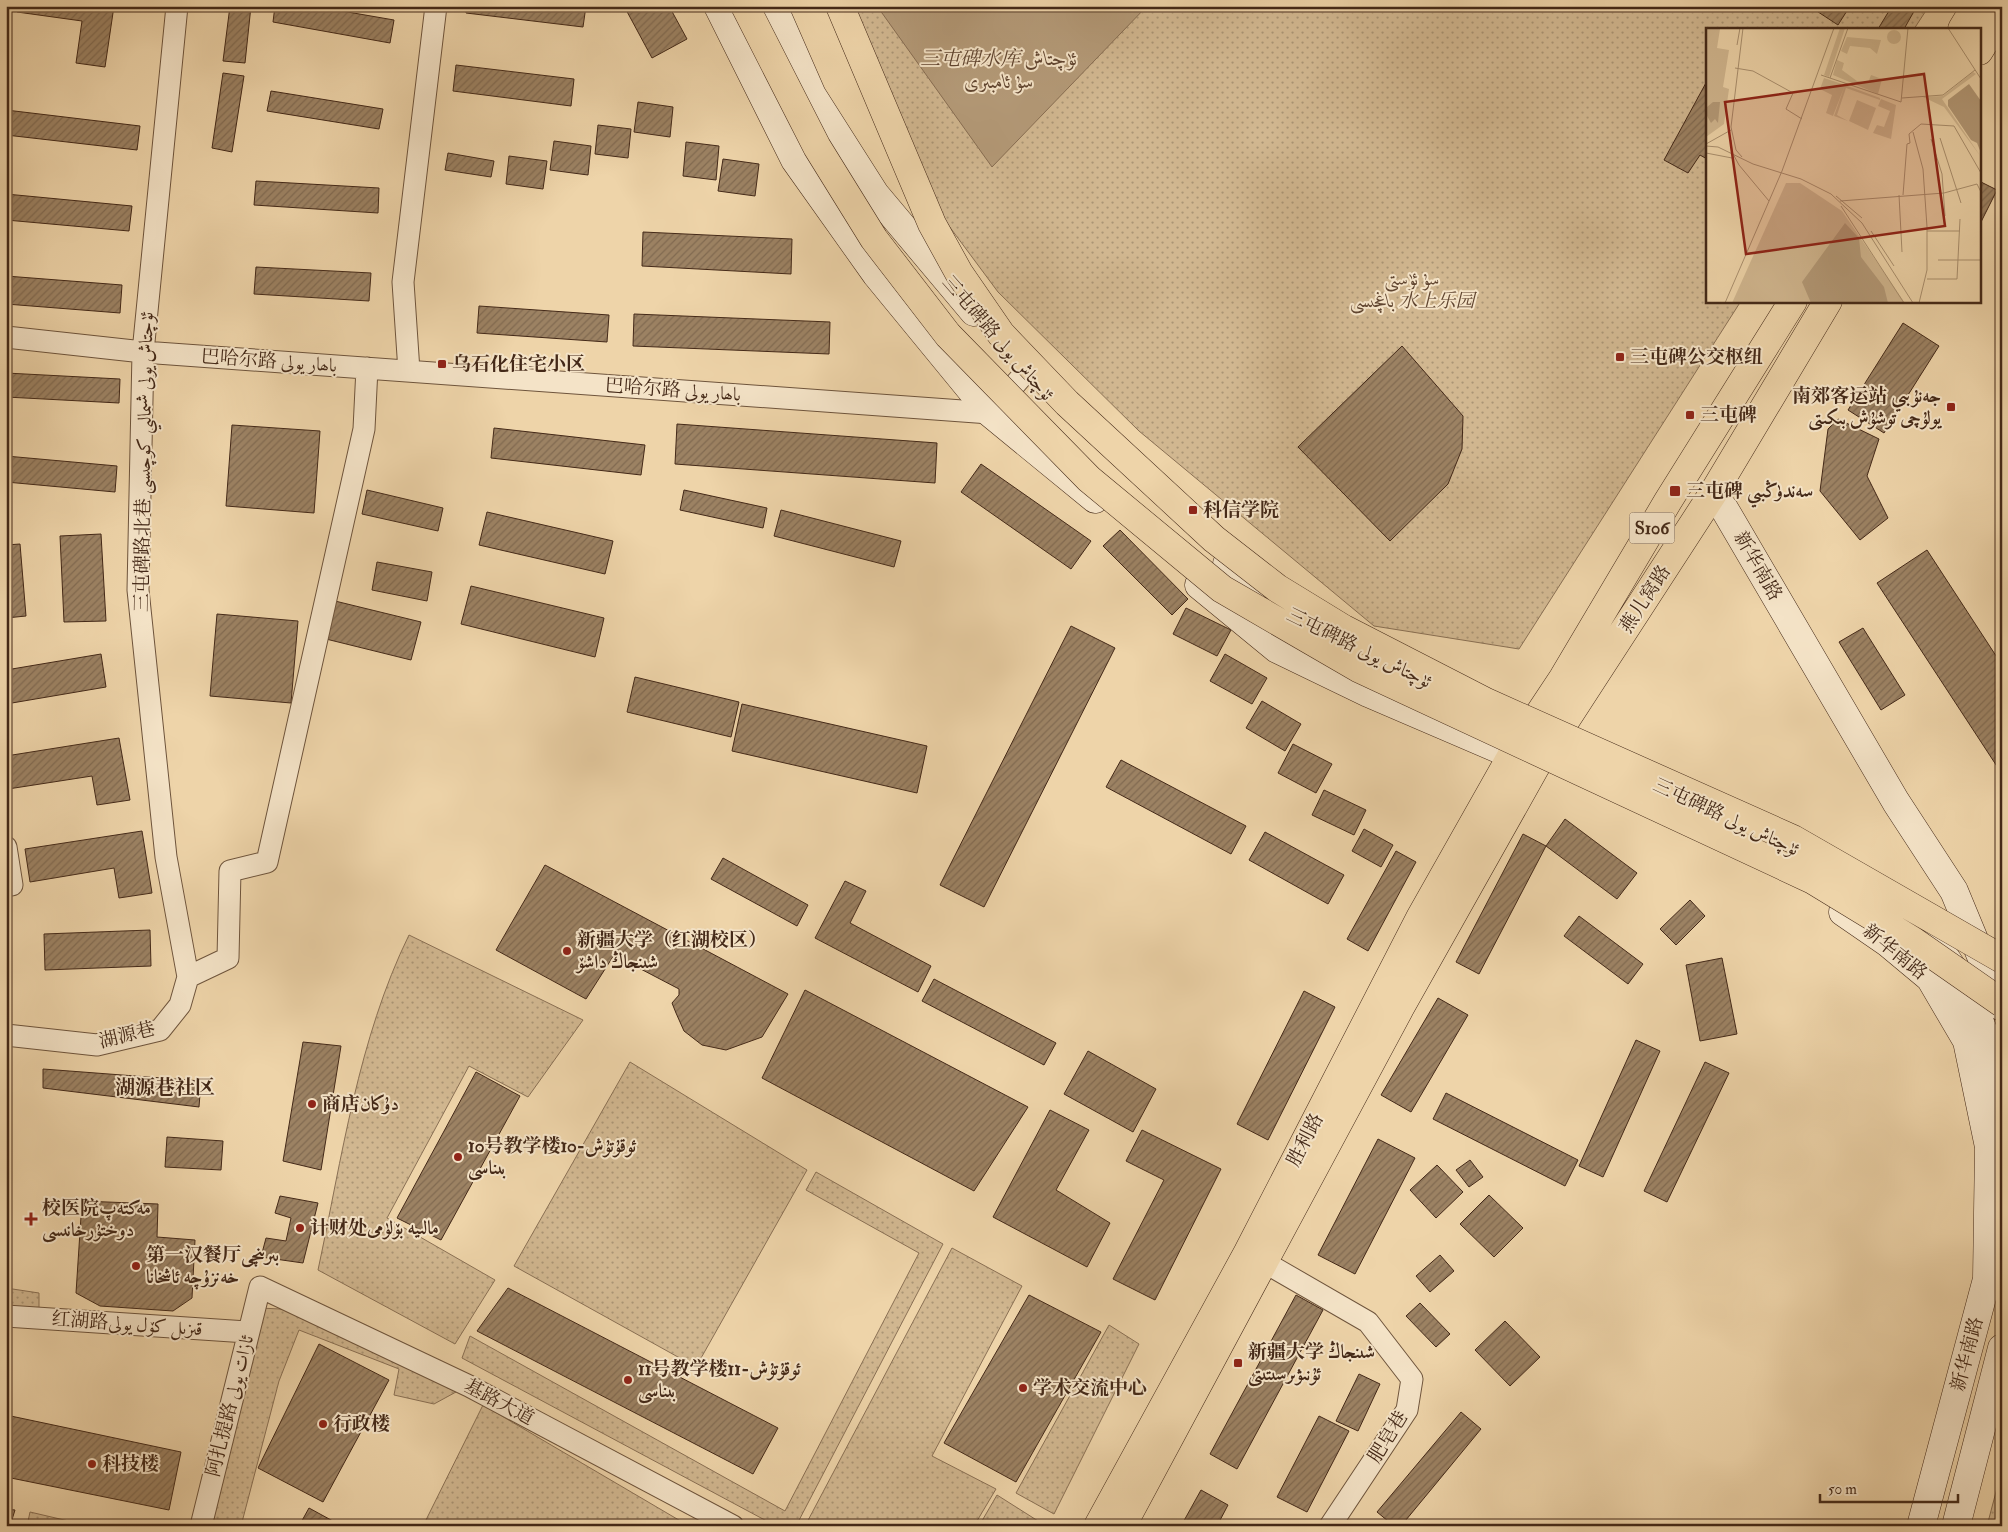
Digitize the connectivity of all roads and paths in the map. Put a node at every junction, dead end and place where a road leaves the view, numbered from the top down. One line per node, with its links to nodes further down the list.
1 (178, 6): 14 (street, 三屯碑路北巷 ئۈچتاش يولى شىمالىي كوچىسى)
2 (436, 6): 16 (street)
3 (718, 6): 18 (main road, 三屯碑路 ئۈچتاش يولى)
4 (745, 6): 27 (main road, bridge)
5 (773, 6): 17 (main road, 三屯碑路 ئۈچتاش يولى)
6 (840, 6): 25 (main road, bridge)
7 (1976, 6): 9 (main road)
8 (2002, 14): 10 (main road)
9 (1963, 28)
10 (1980, 49)
11 (1792, 302): 20 (main road, 燕儿窝路 / S106)
12 (1827, 302): 19 (main road, 燕儿窝路)
13 (6, 337): 14 (street, 巴哈尔路 باھار يولى)
14 (142, 352): 15 (street, 巴哈尔路 باھار يولى); 26 (street, 三屯碑路北巷 ئۈچتاش يولى شىمالىي كوچىسى)
15 (367, 368): 16 (street, 巴哈尔路 باھار يولى); 26 (street)
16 (410, 371): 18 (street, 巴哈尔路 باھار يولى)
17 (1024, 374): 18 (street); 20 (main road, 三屯碑路 ئۈچتاش يولى)
18 (990, 413): 22 (main road, 三屯碑路 ئۈچتاش يولى)
19 (1712, 495): 21 (main road, 燕儿窝路); 27 (main road, 新华南路)
20 (1527, 729): 21 (main road, 三屯碑路 ئۈچتاش يولى); 22 (main road, 燕儿窝路 / S106)
21 (1553, 740): 22 (main road, 燕儿窝路); 29 (main road, 三屯碑路 ئۈچتاش يولى)
22 (1524, 760): 30 (main road, 新华南路); 31 (main road, 胜利路); 38 (main road, 胜利路)
23 (6, 847): 24 (street)
24 (12, 885)
25 (2002, 959)
26 (188, 977): 28 (street, 湖源巷)
27 (2002, 1005)
28 (6, 1035)
29 (2002, 1102)
30 (1994, 1261): 41 (main road, 新华南路)
31 (1264, 1262): 39 (main road, 胜利路); 40 (street, 肥皂巷)
32 (260, 1287): 34 (street, 阿扎提路 ئازات يولى); 37 (street, 基路大道)
33 (6, 1316): 34 (street, 红湖路قىزىل كۆل يولى)
34 (247, 1332): 36 (street, 阿扎提路 ئازات يولى)
35 (2002, 1348): 42 (main road, 新华南路)
36 (201, 1526)
37 (732, 1526)
38 (1098, 1526)
39 (1122, 1526)
40 (1330, 1526)
41 (1921, 1526)
42 (1956, 1526)

